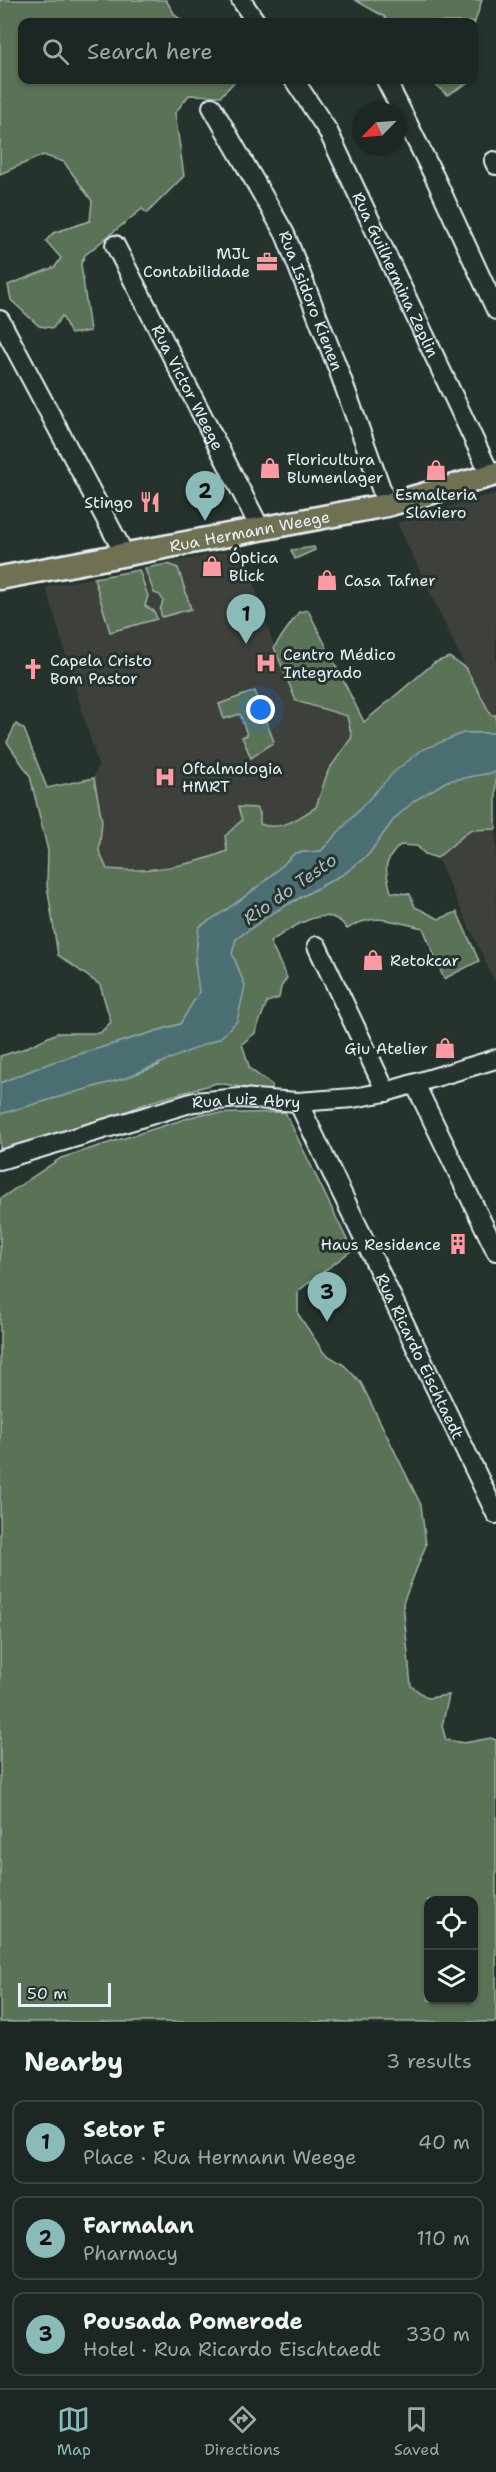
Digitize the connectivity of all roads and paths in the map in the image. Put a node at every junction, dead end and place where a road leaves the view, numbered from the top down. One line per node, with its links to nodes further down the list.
1 (241, 0): 2 (street)
2 (253, 18)
3 (297, 84): 9 (street, Rua Guilhermina Zeplin)
4 (388, 84): 7 (street)
5 (212, 107): 10 (street, Rua Isidoro Kienen)
6 (114, 245): 11 (street, Rua Victor Weege)
7 (496, 310)
8 (0, 320): 12 (street)
9 (494, 475): 10 (main road, Rua Hermann Weege)
10 (387, 505): 11 (main road, Rua Hermann Weege)
11 (261, 530): 12 (main road, Rua Hermann Weege)
12 (125, 555): 13 (main road, Rua Hermann Weege)
13 (0, 578)
14 (317, 946): 17 (street)
15 (496, 1059): 16 (street, Rua Luiz Abry)
16 (415, 1084): 17 (street, Rua Luiz Abry); 20 (street)
17 (386, 1092): 18 (street, Rua Luiz Abry)
18 (298, 1102): 19 (street, Rua Luiz Abry); 21 (street, Rua Ricardo Eischtaedt)
19 (0, 1160)
20 (496, 1251)
21 (496, 1514)

